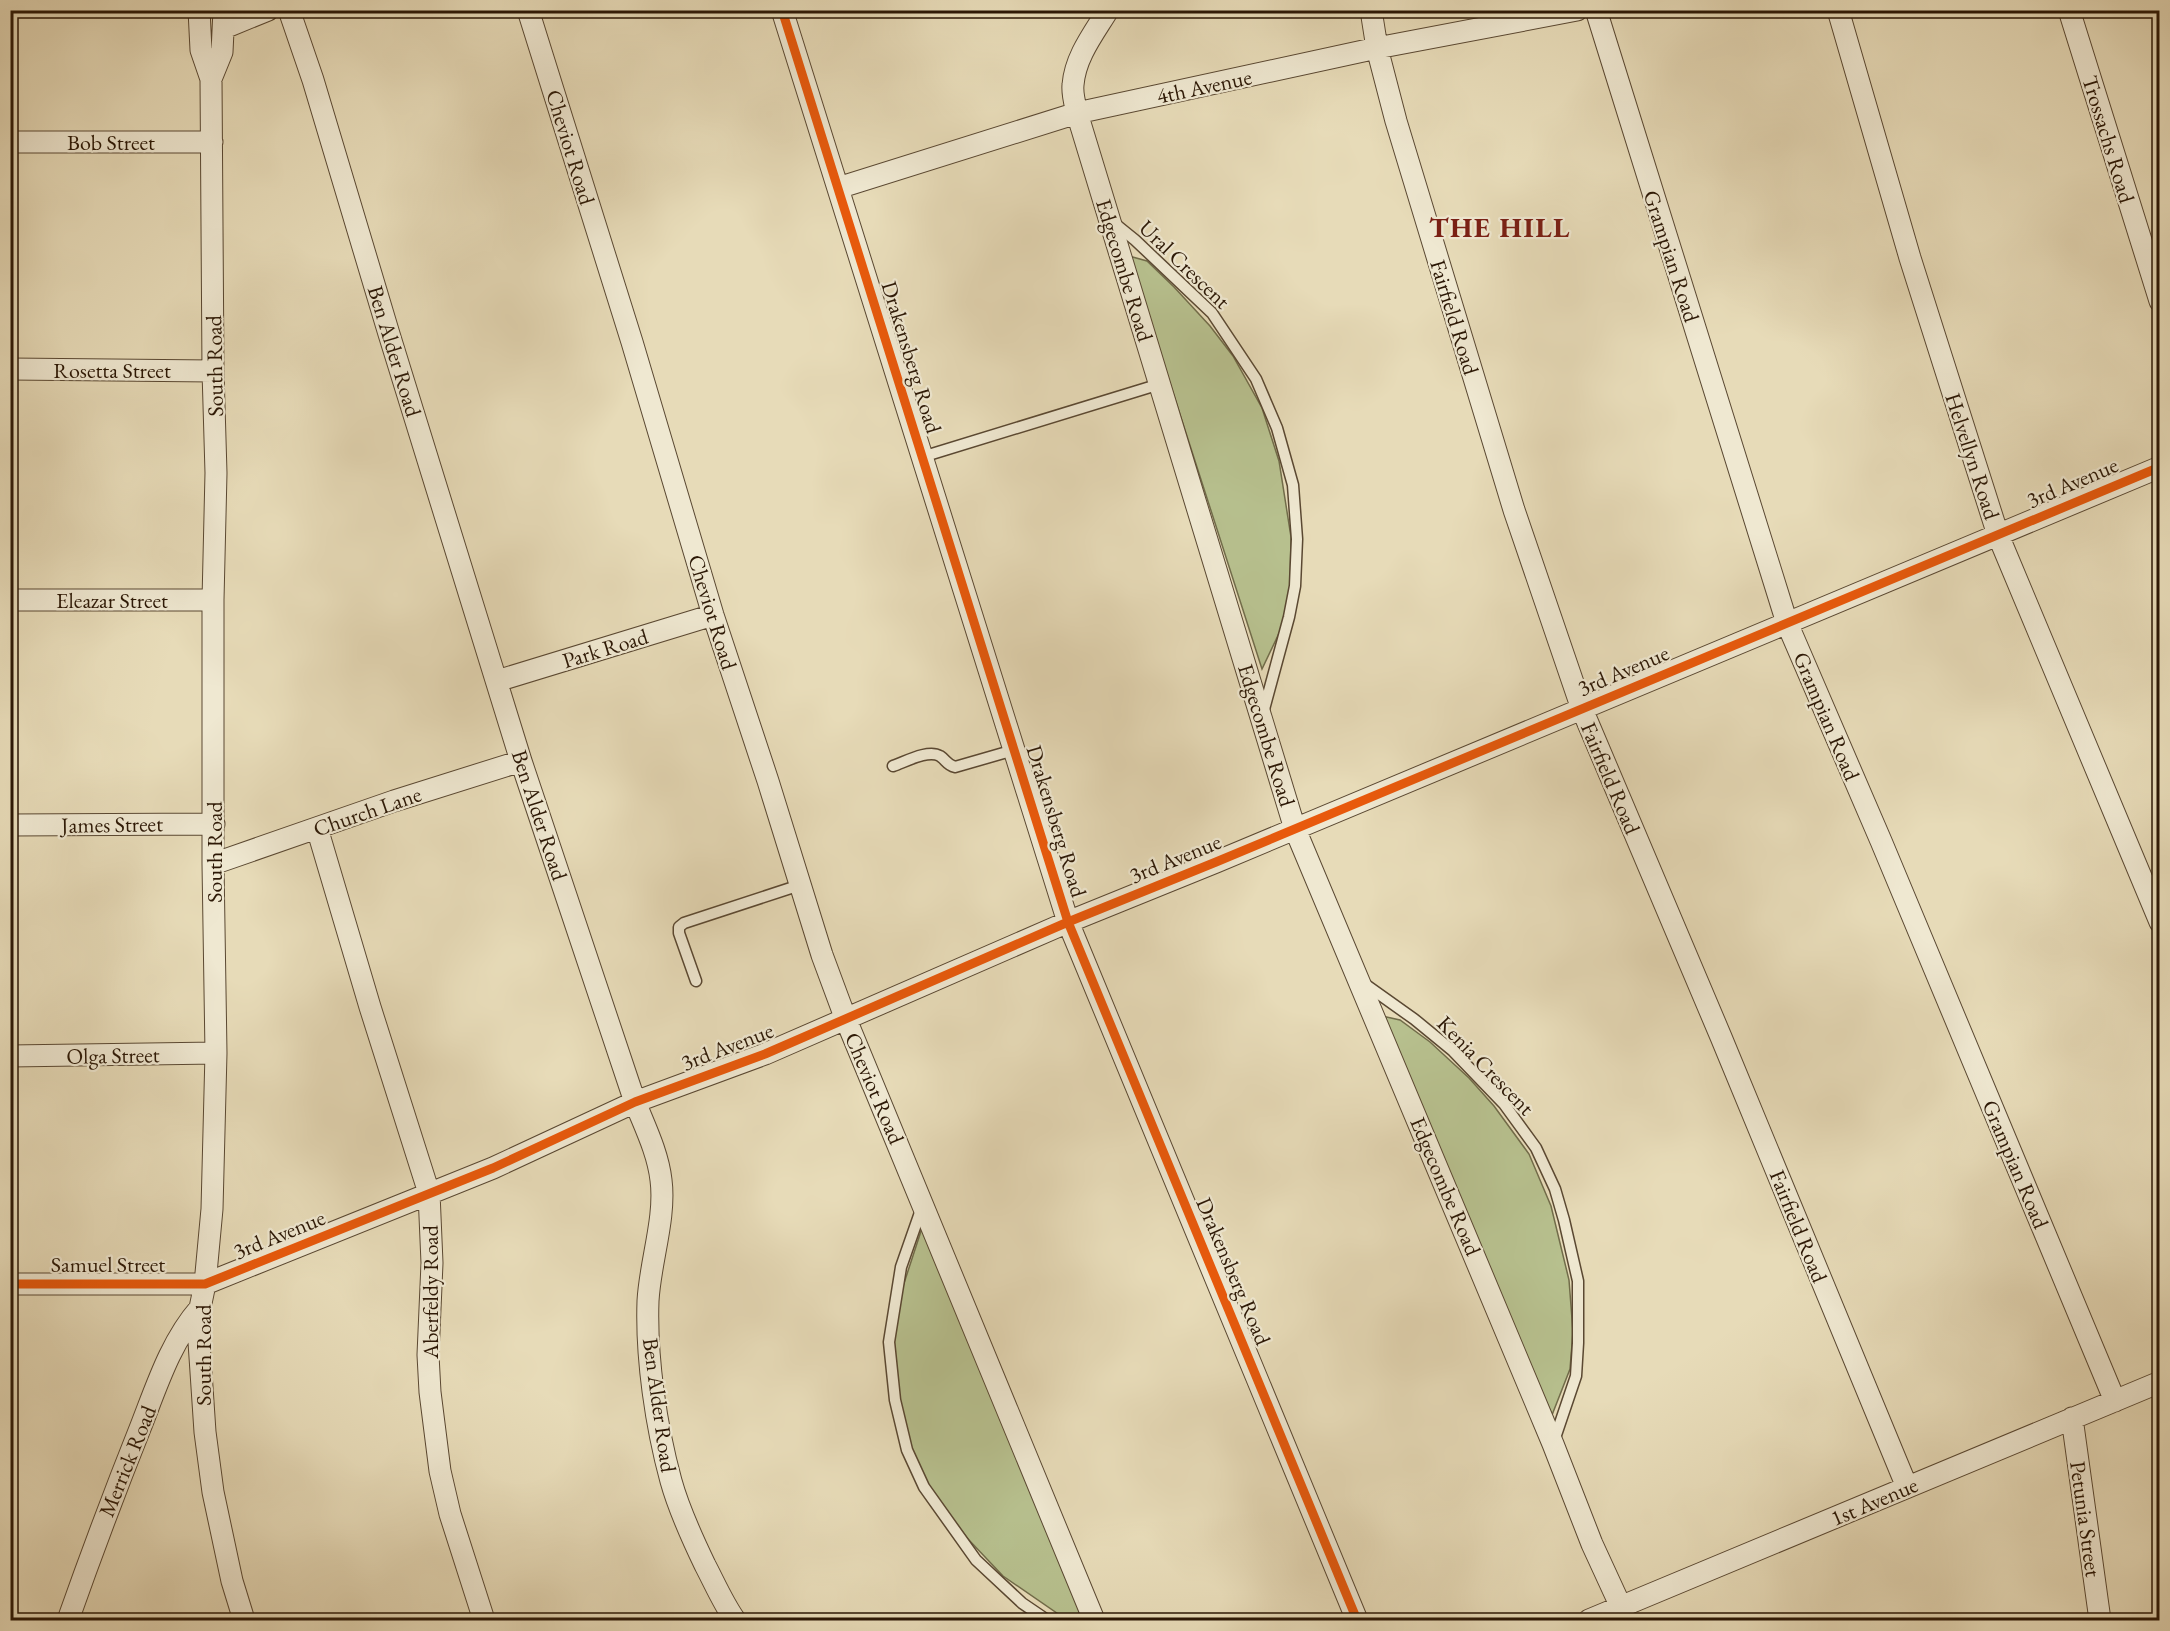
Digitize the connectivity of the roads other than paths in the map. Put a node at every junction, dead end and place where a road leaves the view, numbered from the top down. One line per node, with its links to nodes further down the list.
1 (199, 10): 14 (street, South Road)
2 (268, 10): 12 (street)
3 (289, 10): 31 (street, Ben Alder Road)
4 (528, 10): 29 (street, Cheviot Road)
5 (782, 10): 18 (street, Drakensberg Road)
6 (1108, 10): 15 (street, Edgecombe Road)
7 (1371, 10): 13 (street, Fairfield Road)
8 (1577, 10): 13 (street, 4th Avenue)
9 (1596, 10): 30 (street, Grampian Road)
10 (1838, 10): 26 (street, Helvellyn Road)
11 (2069, 10): 20 (street, Trossachs Road)
12 (224, 19): 14 (street, South Road)
13 (1377, 48): 15 (street, 4th Avenue); 32 (street, Fairfield Road)
14 (211, 79): 17 (street, South Road)
15 (1077, 113): 18 (street, 4th Avenue); 19 (street, Edgecombe Road)
16 (10, 142): 17 (street, Bob Street)
17 (212, 142): 22 (street, South Road)
18 (838, 188): 24 (street, Drakensberg Road)
19 (1109, 219): 23 (street, Edgecombe Road); 33 (lane, Ural Crescent)
20 (2160, 302)
21 (10, 369): 22 (street, Rosetta Street)
22 (213, 370): 28 (street, South Road)
23 (1160, 384): 24 (lane); 33 (street, Edgecombe Road)
24 (922, 457): 34 (street, Drakensberg Road)
25 (2160, 467): 26 (street, 3rd Avenue)
26 (1998, 535): 30 (street, 3rd Avenue); 44 (street, Helvellyn Road)
27 (10, 600): 28 (street, Eleazar Street)
28 (213, 600): 37 (street, South Road)
29 (713, 615): 31 (street, Park Road); 42 (street, Cheviot Road)
30 (1787, 623): 32 (street, 3rd Avenue); 58 (street, Grampian Road)
31 (497, 681): 35 (street, Ben Alder Road)
32 (1582, 709): 40 (street, 3rd Avenue); 61 (street, Fairfield Road)
33 (1262, 717): 40 (street, Edgecombe Road)
34 (1014, 750): 36 (lane); 43 (street, Drakensberg Road)
35 (521, 761): 39 (street, Church Lane); 50 (street, Ben Alder Road)
36 (893, 766)
37 (214, 824): 38 (street, James Street); 41 (street, South Road)
38 (10, 825)
39 (317, 828): 41 (street, Church Lane); 51 (street, Aberfeldy Road)
40 (1296, 829): 43 (street, 3rd Avenue); 45 (street, Edgecombe Road)
41 (213, 864): 48 (street, South Road)
42 (800, 885): 46 (lane); 47 (street, Cheviot Road)
43 (1068, 922): 47 (street, 3rd Avenue); 69 (street, Drakensberg Road)
44 (2160, 922)
45 (1360, 980): 60 (street, Edgecombe Road); 60 (lane, Kenia Crescent)
46 (696, 981)
47 (845, 1017): 50 (street, 3rd Avenue); 52 (street, Cheviot Road)
48 (216, 1053): 49 (street, Olga Street); 54 (street, South Road)
49 (10, 1056)
50 (635, 1102): 51 (street, 3rd Avenue); 66 (street, Ben Alder Road)
51 (429, 1193): 54 (street, 3rd Avenue); 65 (street, Aberfeldy Road)
52 (923, 1204): 67 (lane); 68 (street, Cheviot Road)
53 (10, 1284): 54 (street, Samuel Street)
54 (205, 1284): 55 (street, South Road)
55 (200, 1308): 63 (street, Merrick Road); 64 (street, South Road)
56 (2160, 1382): 58 (street, 1st Avenue)
57 (2160, 1391): 58 (street)
58 (2120, 1398): 59 (street, 1st Avenue)
59 (2072, 1418): 61 (street, 1st Avenue); 71 (street, Petunia Street)
60 (1553, 1444): 62 (street, Edgecombe Road)
61 (1907, 1487): 62 (street, 1st Avenue)
62 (1621, 1607): 70 (street, 1st Avenue)
63 (68, 1620)
64 (244, 1620)
65 (484, 1620)
66 (735, 1620)
67 (1047, 1620)
68 (1094, 1620)
69 (1357, 1620)
70 (1589, 1620)
71 (2100, 1620)

